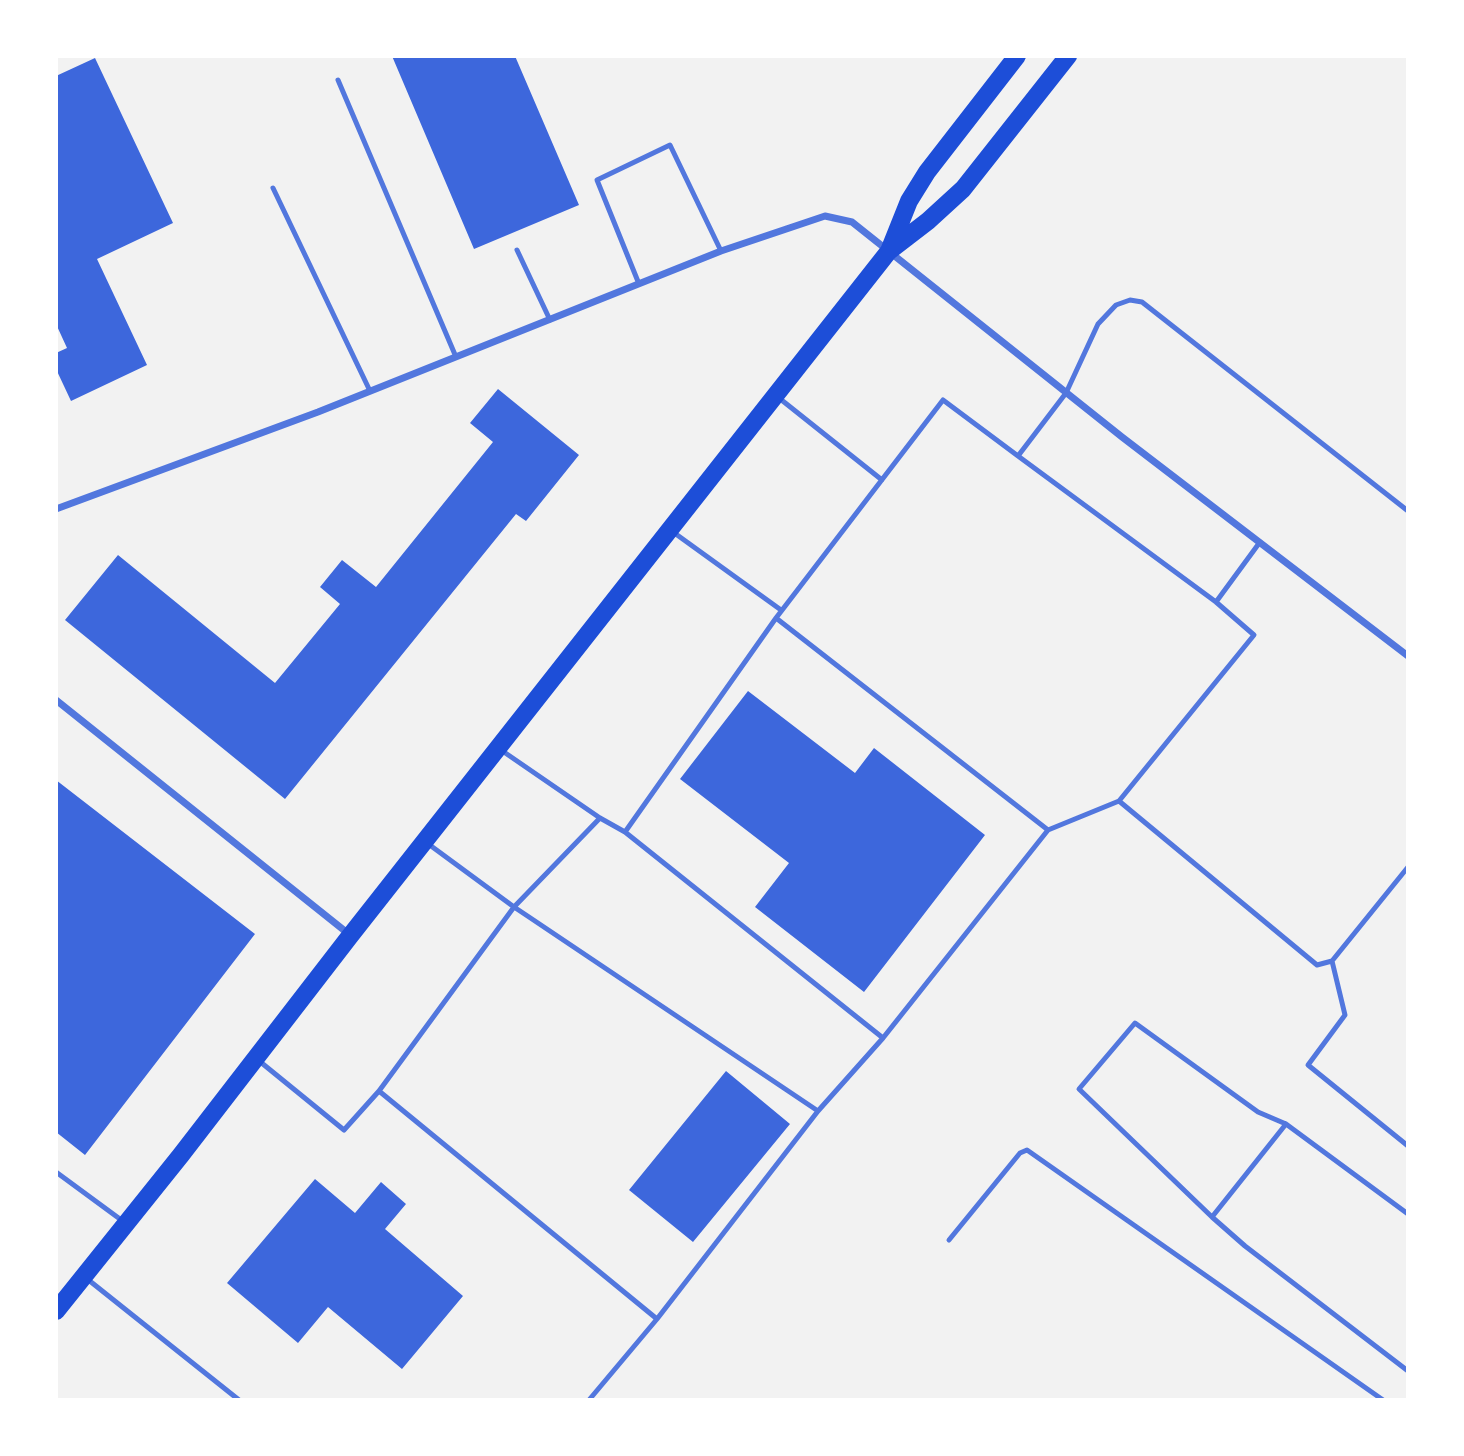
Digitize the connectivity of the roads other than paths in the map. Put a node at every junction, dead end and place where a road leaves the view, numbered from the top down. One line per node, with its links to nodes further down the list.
1 (1017, 56): 7 (main road)
2 (1068, 56): 7 (main road)
3 (338, 80): 10 (lane)
4 (274, 188): 11 (lane)
5 (517, 250): 9 (lane)
6 (721, 251): 7 (street); 8 (street); 8 (lane)
7 (889, 251): 12 (street); 13 (main road)
8 (639, 284): 9 (street)
9 (550, 320): 10 (street)
10 (456, 357): 11 (street)
11 (370, 391): 16 (street)
12 (1066, 393): 14 (lane); 17 (lane); 19 (street)
13 (777, 396): 15 (lane); 18 (main road)
14 (1018, 456): 15 (lane); 20 (lane)
15 (882, 480): 21 (lane)
16 (56, 509)
17 (1408, 511)
18 (671, 530): 21 (lane); 25 (main road)
19 (1260, 541): 20 (lane); 23 (street)
20 (1216, 602): 26 (lane)
21 (781, 610): 22 (lane)
22 (776, 618): 28 (lane); 29 (lane)
23 (1408, 656)
24 (56, 700): 33 (street)
25 (499, 748): 27 (lane); 30 (main road)
26 (1119, 801): 28 (lane); 34 (lane)
27 (600, 818): 29 (lane); 32 (lane)
28 (1048, 830): 35 (lane)
29 (625, 832): 35 (lane)
30 (425, 841): 32 (lane); 33 (main road)
31 (1408, 867): 34 (lane)
32 (514, 907): 37 (lane); 38 (lane)
33 (350, 936): 36 (main road)
34 (1332, 961): 40 (lane)
35 (883, 1038): 38 (lane)
36 (256, 1058): 37 (lane); 44 (main road)
37 (379, 1091): 48 (lane)
38 (818, 1111): 48 (lane)
39 (1286, 1124): 42 (lane); 43 (lane); 43 (lane)
40 (1408, 1146)
41 (56, 1172): 44 (lane)
42 (1408, 1214)
43 (1212, 1217): 49 (lane)
44 (126, 1223): 46 (main road)
45 (949, 1240): 50 (lane)
46 (83, 1276): 47 (main road); 51 (lane)
47 (56, 1311)
48 (657, 1319): 52 (lane)
49 (1408, 1371)
50 (1373, 1393): 53 (lane); 54 (lane)
51 (239, 1400)
52 (590, 1400)
53 (1368, 1400)
54 (1383, 1400)

